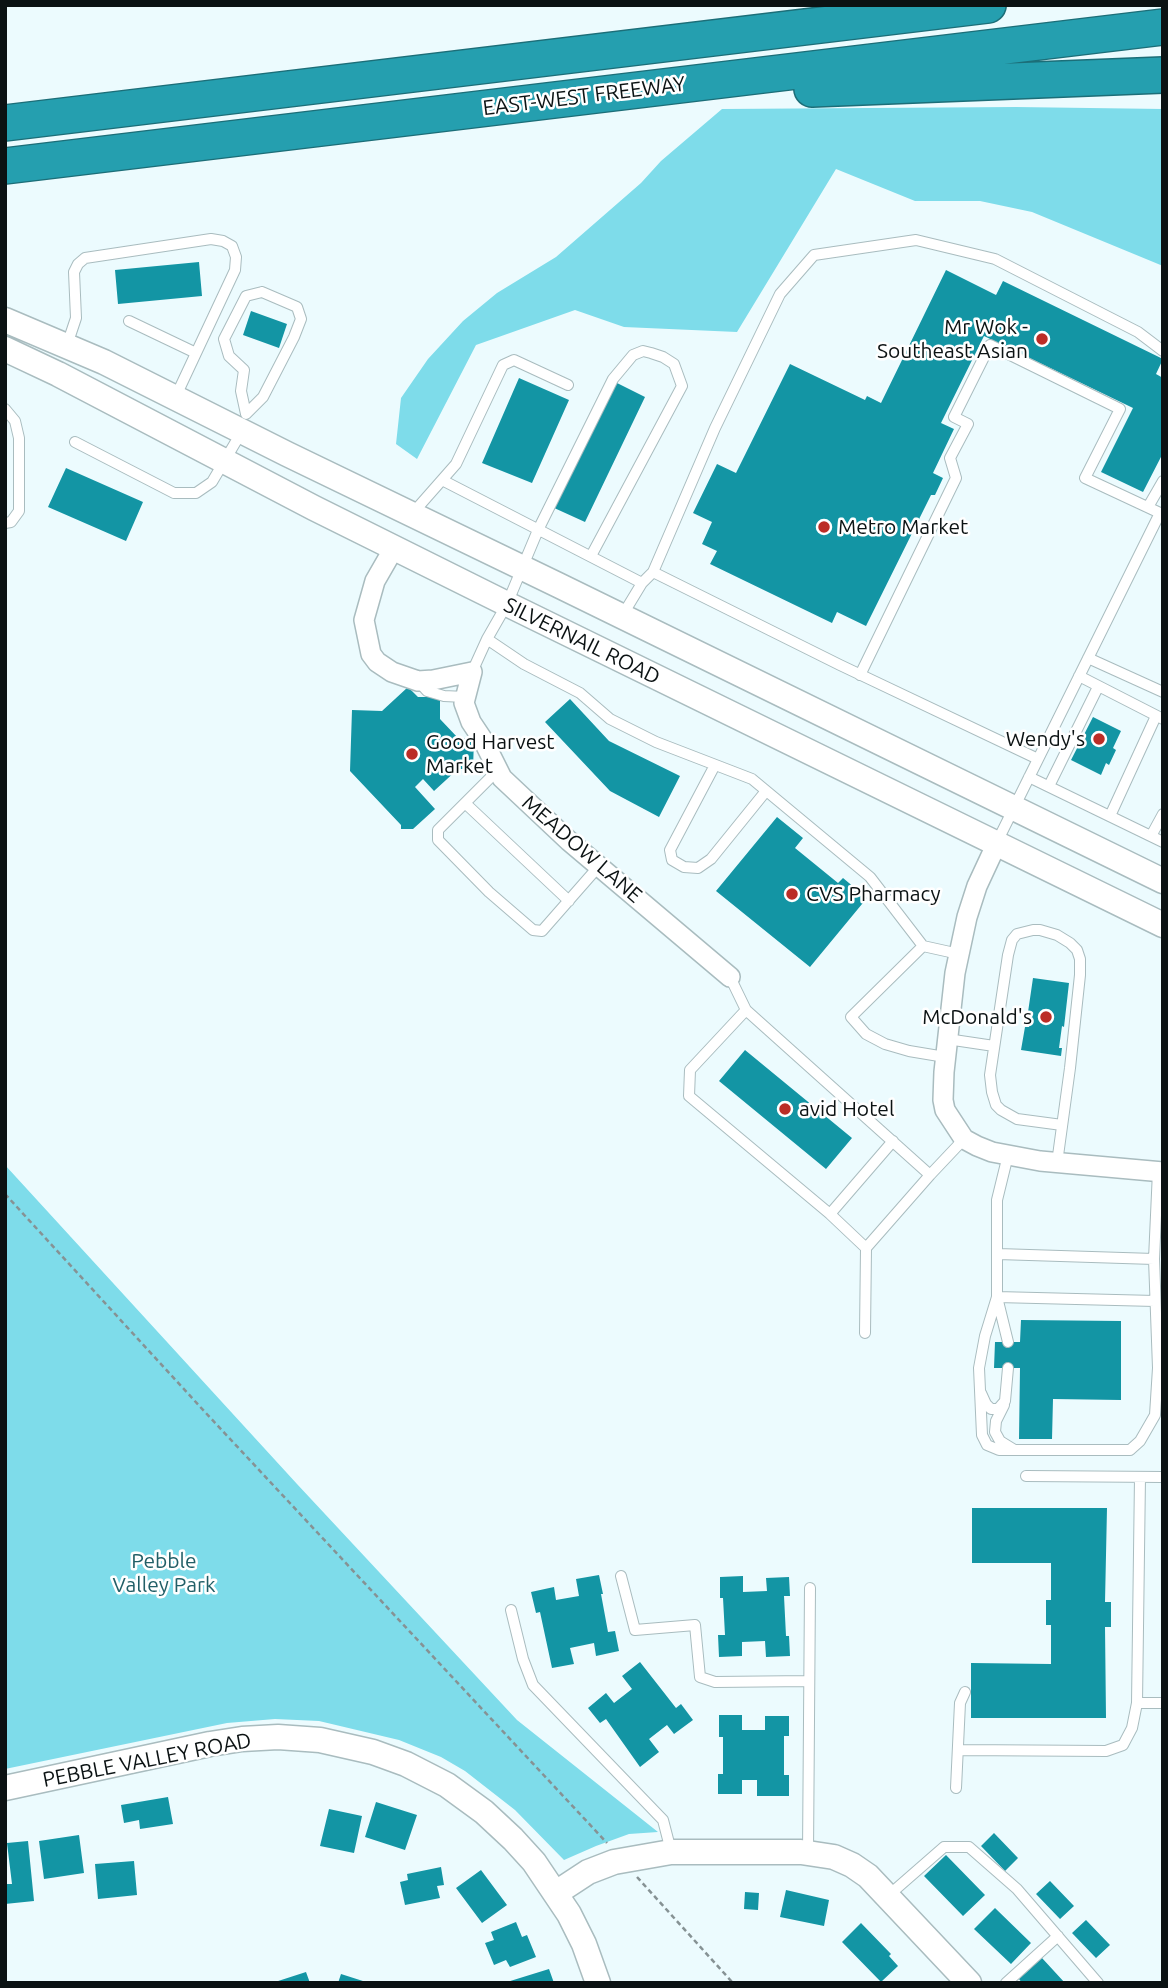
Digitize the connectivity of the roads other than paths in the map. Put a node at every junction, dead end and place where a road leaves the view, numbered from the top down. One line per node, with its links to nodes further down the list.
1 (790, 5): 6 (highway)
2 (988, 5): 6 (highway, EAST-WEST FREEWAY)
3 (1163, 27): 5 (highway, EAST-WEST FREEWAY)
4 (1163, 75): 5 (highway)
5 (704, 82): 8 (highway, EAST-WEST FREEWAY)
6 (249, 93): 7 (highway, EAST-WEST FREEWAY)
7 (5, 123)
8 (5, 166)
9 (129, 321): 14 (lane)
10 (16, 325): 11 (street, SILVERNAIL ROAD); 13 (lane)
11 (67, 345): 14 (lane); 16 (street, SILVERNAIL ROAD)
12 (1163, 351): 31 (lane)
13 (7, 353): 20 (street, SILVERNAIL ROAD)
14 (196, 353): 16 (lane)
15 (568, 385): 21 (lane)
16 (175, 398): 18 (street, SILVERNAIL ROAD)
17 (5, 409): 26 (lane)
18 (244, 423): 18 (lane); 20 (lane); 25 (street, SILVERNAIL ROAD)
19 (75, 442): 20 (lane)
20 (224, 461): 28 (street, SILVERNAIL ROAD)
21 (442, 480): 25 (lane); 27 (lane)
22 (1163, 481): 23 (lane)
23 (1148, 507): 24 (lane); 38 (lane)
24 (1161, 513): 36 (lane)
25 (412, 514): 30 (street, SILVERNAIL ROAD)
26 (5, 523)
27 (538, 530): 29 (lane); 29 (lane); 30 (lane)
28 (394, 548): 33 (street, SILVERNAIL ROAD); 40 (street)
29 (591, 556): 32 (lane)
30 (523, 568): 33 (lane); 34 (street, SILVERNAIL ROAD)
31 (653, 572): 32 (lane); 38 (lane)
32 (642, 583): 34 (lane)
33 (507, 604): 35 (lane); 57 (street, SILVERNAIL ROAD)
34 (622, 616): 52 (street, SILVERNAIL ROAD)
35 (487, 639): 37 (lane); 46 (lane)
36 (1088, 658): 39 (lane); 42 (lane)
37 (472, 673): 40 (street); 43 (street)
38 (860, 675): 45 (lane)
39 (1079, 676): 41 (lane); 45 (lane)
40 (418, 681): 43 (lane)
41 (1098, 687): 44 (lane); 49 (lane)
42 (1163, 692)
43 (466, 697): 47 (street, MEADOW LANE)
44 (1159, 717): 54 (lane)
45 (1038, 759): 48 (lane)
46 (715, 765): 50 (lane); 50 (lane)
47 (498, 770): 51 (lane); 58 (street, MEADOW LANE)
48 (1030, 776): 49 (lane); 52 (lane)
49 (1049, 786): 54 (lane)
50 (766, 791): 62 (lane)
51 (465, 803): 60 (lane); 60 (lane)
52 (1013, 808): 57 (lane); 59 (street, SILVERNAIL ROAD)
53 (1163, 814): 55 (lane)
54 (1110, 816): 55 (lane)
55 (1151, 836): 56 (lane)
56 (1163, 842)
57 (997, 843): 61 (street, SILVERNAIL ROAD); 63 (street)
58 (599, 866): 60 (lane); 64 (street, MEADOW LANE)
59 (1163, 881)
60 (569, 901)
61 (1163, 925)
62 (923, 946): 63 (lane); 67 (lane)
63 (959, 954): 67 (street)
64 (730, 977): 65 (lane)
65 (746, 1010): 70 (lane); 75 (lane)
66 (994, 1046): 67 (lane); 68 (lane); 68 (lane)
67 (946, 1048): 69 (street)
68 (1062, 1125): 72 (lane)
69 (964, 1139): 71 (street); 74 (lane)
70 (893, 1141): 74 (lane); 75 (lane)
71 (1008, 1155): 72 (street); 77 (lane)
72 (1058, 1163): 73 (street)
73 (1161, 1171): 78 (lane)
74 (930, 1175): 76 (lane)
75 (830, 1214): 76 (lane)
76 (866, 1248): 81 (lane)
77 (998, 1254): 78 (lane); 79 (lane)
78 (1154, 1259): 80 (lane)
79 (997, 1297): 80 (lane); 82 (lane); 84 (lane)
80 (1155, 1301): 86 (lane)
81 (865, 1333)
82 (1008, 1342)
83 (1008, 1368): 85 (lane)
84 (980, 1390): 85 (lane); 86 (lane)
85 (1005, 1401): 86 (lane)
86 (1014, 1450)
87 (1026, 1476): 88 (lane)
88 (1140, 1477): 89 (lane); 95 (lane)
89 (1163, 1477)
90 (621, 1576): 93 (lane)
91 (810, 1588): 93 (lane)
92 (511, 1610): 100 (lane)
93 (809, 1681): 101 (lane)
94 (965, 1692): 97 (lane)
95 (1137, 1703): 96 (lane); 97 (lane)
96 (1163, 1703)
97 (958, 1750): 98 (lane)
98 (956, 1787)
99 (5, 1788): 102 (street, PEBBLE VALLEY ROAD)
100 (671, 1852): 101 (street); 102 (street)
101 (808, 1853): 103 (street)
102 (556, 1893): 105 (street, PEBBLE VALLEY ROAD)
103 (888, 1896): 104 (lane); 106 (street)
104 (1058, 1936): 107 (lane); 108 (lane)
105 (598, 1983)
106 (969, 1983)
107 (1006, 1983)
108 (1098, 1983)

